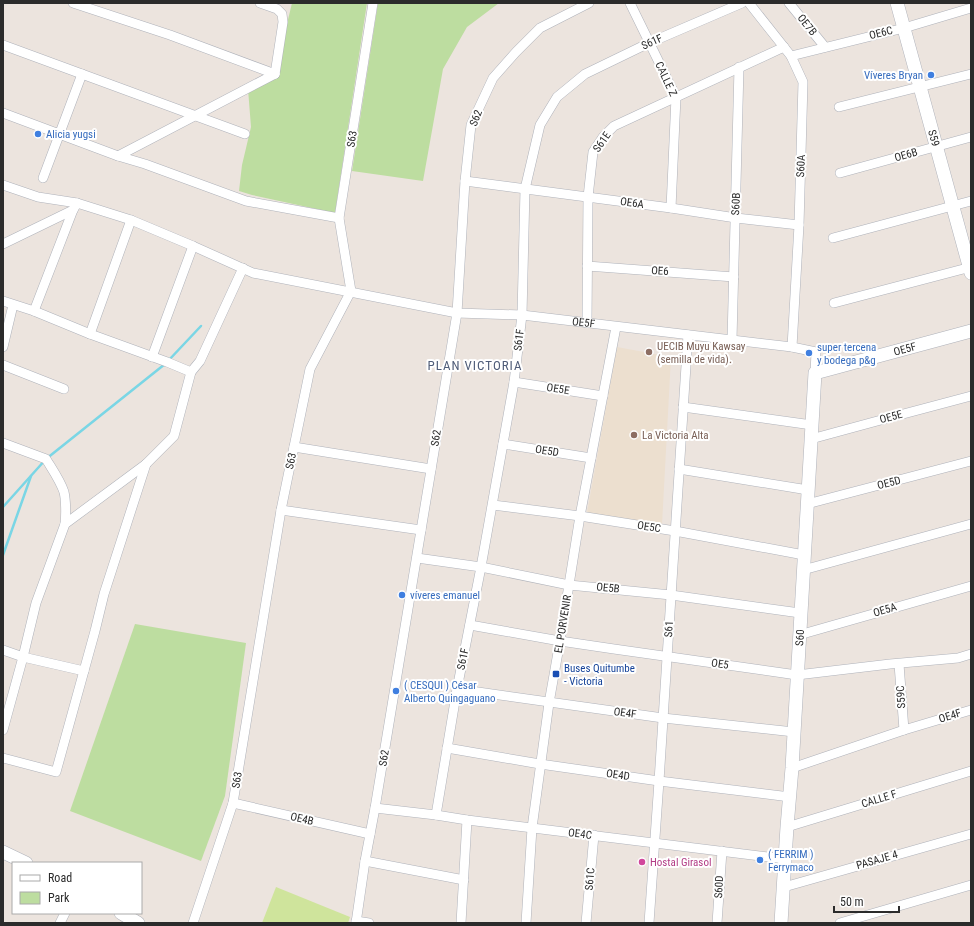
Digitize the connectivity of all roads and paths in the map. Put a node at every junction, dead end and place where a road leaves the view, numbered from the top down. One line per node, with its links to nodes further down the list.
1 (73, 3): 19 (street)
2 (260, 3): 19 (street)
3 (373, 3): 41 (street, S63)
4 (589, 3): 33 (street, S62)
5 (630, 3): 12 (street, CALLE Z)
6 (742, 3): 12 (street, S61F)
7 (750, 3): 14 (street, S60A)
8 (789, 3): 15 (street, OE7B)
9 (897, 3): 11 (street, S59)
10 (971, 8): 11 (street, OE6C)
11 (904, 28): 15 (street, OE6C); 21 (street, S59)
12 (649, 43): 22 (street, CALLE Z); 35 (street, S61F)
13 (3, 45): 18 (street)
14 (784, 47): 16 (street, S60A); 17 (street, S61E)
15 (825, 47): 16 (street, OE6C)
16 (791, 56): 44 (street, S60A)
17 (739, 67): 22 (street, S61E); 42 (street, S60B)
18 (82, 74): 25 (street); 26 (street)
19 (275, 74): 25 (street)
20 (971, 74): 21 (street)
21 (921, 88): 23 (street); 29 (street, S59)
22 (676, 97): 36 (street, S61E); 40 (street, CALLE Z)
23 (839, 108)
24 (3, 113): 26 (street)
25 (194, 116): 27 (street); 30 (street)
26 (60, 134): 30 (street); 32 (street)
27 (245, 134)
28 (971, 137): 29 (street, OE6B)
29 (936, 147): 31 (street, OE6B); 38 (street, S59)
30 (118, 156): 41 (street)
31 (840, 173)
32 (44, 178)
33 (465, 182): 35 (street, OE6A); 57 (street, S62)
34 (3, 185): 39 (street, OE5F)
35 (525, 189): 36 (street, OE6A); 58 (street, S61F)
36 (588, 197): 40 (street, OE6A); 48 (street, S61E)
37 (971, 201): 38 (street)
38 (953, 206): 45 (street); 50 (street, S59)
39 (75, 207): 43 (street, OE5F); 46 (street); 56 (street)
40 (671, 208): 42 (street, OE6A)
41 (339, 218): 52 (street, S63)
42 (736, 218): 44 (street, OE6A); 51 (street, S60B)
43 (131, 220): 47 (street, OE5F); 62 (street)
44 (799, 225): 66 (street, S60A)
45 (833, 238)
46 (3, 244)
47 (193, 246): 49 (street, OE5F); 68 (street)
48 (587, 266): 51 (street, OE6); 59 (street, S61E)
49 (243, 268): 52 (street, OE5F); 70 (street)
50 (970, 269): 54 (street)
51 (734, 277): 64 (street, S60B)
52 (351, 292): 57 (street, OE5F); 81 (street, S63)
53 (3, 301): 55 (street)
54 (834, 303)
55 (13, 305): 56 (street); 65 (street)
56 (34, 312): 62 (street)
57 (456, 313): 58 (street, OE5F); 85 (street, S62)
58 (522, 315): 59 (street, OE5F); 72 (street, S61F)
59 (587, 323): 60 (street, OE5F)
60 (616, 327): 63 (street, OE5F); 74 (street, EL PORVENIR)
61 (971, 331): 71 (street, OE5F)
62 (90, 334): 68 (street)
63 (688, 335): 64 (street, OE5F); 76 (street, S61)
64 (732, 340): 66 (street, OE5F)
65 (3, 347)
66 (792, 347): 67 (street, OE5F)
67 (816, 352): 71 (street, S60)
68 (152, 357): 70 (street)
69 (3, 365): 73 (street)
70 (191, 372): 84 (street)
71 (815, 373): 77 (street, S60)
72 (514, 382): 74 (street, OE5E); 80 (street, S61F)
73 (64, 389)
74 (603, 396): 82 (street, EL PORVENIR)
75 (971, 396): 78 (street, OE5E)
76 (683, 407): 77 (street); 86 (street, S61)
77 (812, 425): 78 (street, S60)
78 (811, 439): 87 (street, S60)
79 (3, 443): 92 (street)
80 (503, 444): 82 (street, OE5D); 89 (street, S61F)
81 (294, 447): 85 (street); 90 (street, S63)
82 (591, 458): 91 (street, EL PORVENIR)
83 (971, 461): 88 (street, OE5D)
84 (146, 464): 92 (street); 112 (street)
85 (431, 469): 94 (street, S62)
86 (679, 470): 87 (street); 95 (street, S61)
87 (808, 490): 88 (street, S60)
88 (807, 504): 96 (street, S60)
89 (493, 505): 91 (street, OE5C); 98 (street, S61F)
90 (281, 510): 94 (street); 128 (street, S63)
91 (580, 516): 95 (street, OE5C); 100 (street, EL PORVENIR)
92 (64, 524): 110 (street)
93 (971, 524): 99 (street)
94 (421, 530): 97 (street, S62)
95 (675, 531): 96 (street, OE5C); 102 (street, S61)
96 (804, 555): 99 (street, S60)
97 (416, 558): 98 (street, OE5B); 129 (street, S62)
98 (482, 567): 100 (street, OE5B); 104 (street, S61F)
99 (804, 570): 103 (street, S60)
100 (570, 584): 102 (street, OE5B); 106 (street, EL PORVENIR)
101 (971, 586): 105 (street, OE5A)
102 (671, 595): 103 (street, OE5B); 109 (street, S61)
103 (800, 613): 105 (street, S60)
104 (470, 625): 106 (street, OE5); 114 (street, S61F)
105 (799, 635): 113 (street, S60)
106 (560, 641): 109 (street, OE5); 115 (street, EL PORVENIR)
107 (3, 650): 110 (street)
108 (971, 654): 111 (street, OE5)
109 (667, 656): 113 (street, OE5); 117 (street, S61)
110 (23, 657): 112 (street); 118 (street)
111 (899, 664): 113 (street, OE5); 119 (street, S59C)
112 (84, 671): 122 (street)
113 (797, 675): 120 (street, S60)
114 (457, 689): 115 (street, OE4F); 121 (street, S61F)
115 (549, 703): 117 (street, OE4F); 123 (street, EL PORVENIR)
116 (971, 710): 119 (street, OE4F)
117 (663, 718): 120 (street, OE4F); 126 (street, S61)
118 (3, 730)
119 (904, 730): 124 (street, OE4F)
120 (794, 732): 124 (street, S60)
121 (447, 748): 123 (street, OE4D); 130 (street, S61F)
122 (3, 758)
123 (540, 764): 126 (street, OE4D); 133 (street, EL PORVENIR)
124 (792, 768): 127 (street, S60)
125 (971, 772): 132 (street, CALLE F)
126 (659, 781): 127 (street, OE4D); 137 (street, S61)
127 (790, 797): 132 (street, S60)
128 (234, 803): 134 (street, OE4B); 151 (street, S63)
129 (376, 808): 130 (street, OE4C); 134 (street, S62)
130 (436, 815): 131 (street, OE4C)
131 (467, 820): 133 (street, OE4C); 143 (street)
132 (787, 827): 140 (street, S60)
133 (532, 828): 136 (street, OE4C); 154 (street, EL PORVENIR)
134 (370, 834): 142 (street, S62)
135 (971, 834): 145 (street, PASAJE 4)
136 (594, 835): 137 (street, OE4C); 155 (street, S61C)
137 (654, 843): 138 (street, OE4C); 156 (street, S61)
138 (722, 851): 140 (street, OE4C); 157 (street, S60D)
139 (3, 852): 141 (street)
140 (785, 859): 145 (street, S60)
141 (24, 862)
142 (365, 862): 143 (street); 148 (street, S62)
143 (464, 880): 153 (street)
144 (971, 885): 159 (street)
145 (784, 886): 158 (street, S60)
146 (64, 914): 149 (street)
147 (123, 914): 150 (street)
148 (356, 922): 152 (street)
149 (60, 923)
150 (138, 923)
151 (192, 923)
152 (369, 923)
153 (461, 923)
154 (526, 923)
155 (586, 923)
156 (649, 923)
157 (717, 923)
158 (781, 923)
159 (840, 923)

